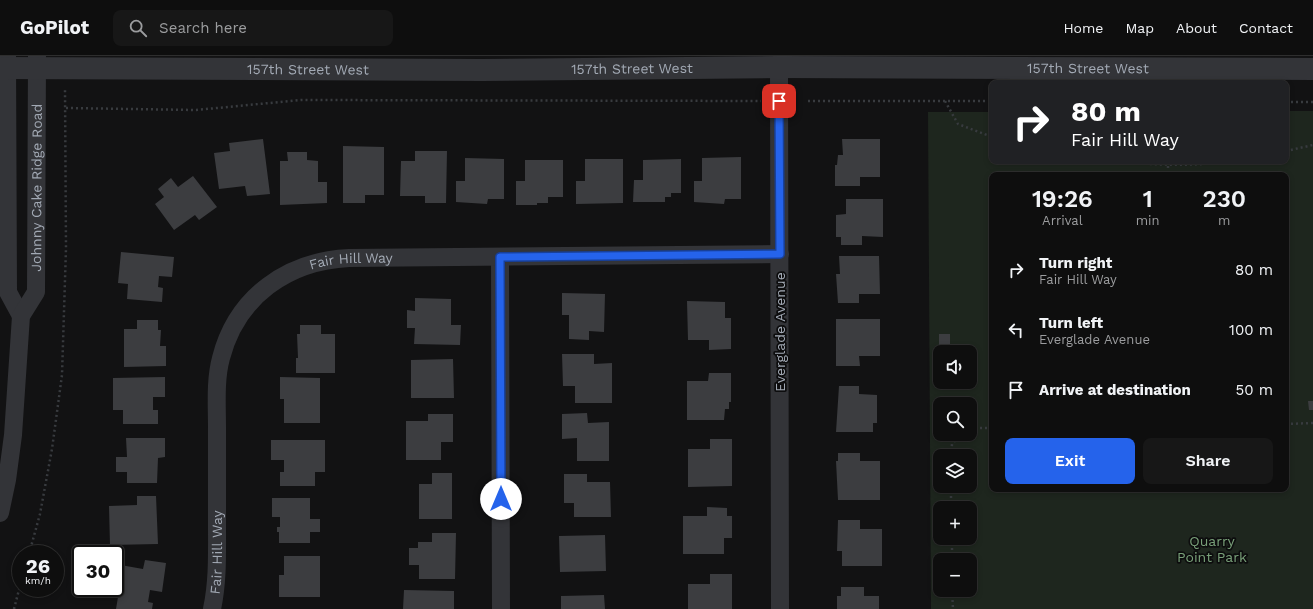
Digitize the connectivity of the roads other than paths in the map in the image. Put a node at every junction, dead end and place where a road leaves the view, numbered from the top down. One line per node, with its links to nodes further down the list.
1 (779, 60): 2 (street, 157th Street West); 4 (street, 157th Street West); 5 (street, Everglade Avenue)
2 (37, 62): 3 (street, 157th Street West); 7 (street, Johnny Cake Ridge Road)
3 (5, 64): 7 (street, Johnny Cake Ridge Road)
4 (1313, 69)
5 (780, 254): 6 (street, Fair Hill Way); 11 (street, Everglade Avenue)
6 (500, 257): 9 (street, Fair Hill Way); 10 (street)
7 (21, 316): 8 (street, Johnny Cake Ridge Road)
8 (0, 513)
9 (212, 609)
10 (501, 609)
11 (780, 609)

